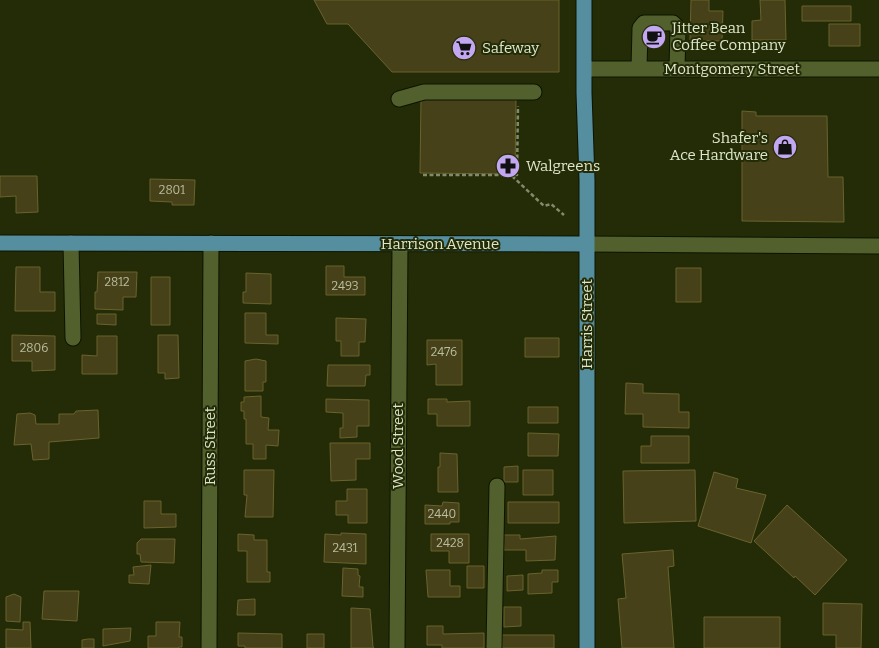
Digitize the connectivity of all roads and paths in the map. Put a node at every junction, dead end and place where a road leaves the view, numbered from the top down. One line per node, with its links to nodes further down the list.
1 (584, 0): 2 (main road, Harris Street)
2 (585, 69): 3 (street, Montgomery Street); 16 (main road, Harris Street)
3 (639, 69): 4 (street, Montgomery Street); 4 (street)
4 (678, 69): 5 (street, Montgomery Street)
5 (879, 69)
6 (534, 92): 7 (street)
7 (399, 99)
8 (518, 106): 9 (path)
9 (511, 175): 10 (path); 11 (path)
10 (423, 176)
11 (564, 215)
12 (0, 243): 13 (main road, Harrison Avenue)
13 (71, 243): 14 (main road, Harrison Avenue); 18 (street)
14 (211, 243): 15 (main road, Harrison Avenue); 20 (street, Russ Street)
15 (400, 244): 16 (main road, Harrison Avenue); 21 (street, Wood Street)
16 (587, 244): 17 (street, Harrison Avenue); 23 (main road, Harris Street)
17 (879, 246)
18 (73, 338)
19 (497, 486): 22 (street)
20 (209, 648)
21 (397, 648)
22 (494, 648)
23 (587, 648)

